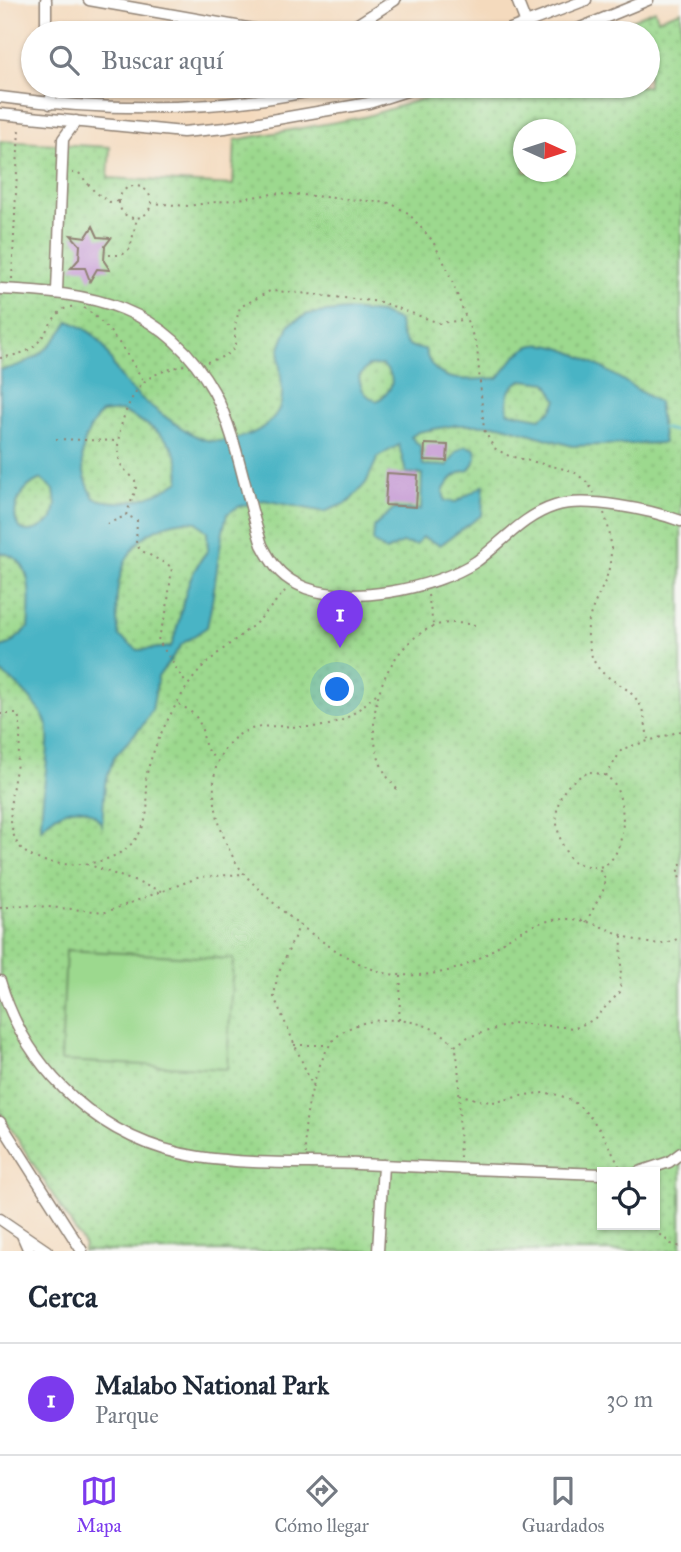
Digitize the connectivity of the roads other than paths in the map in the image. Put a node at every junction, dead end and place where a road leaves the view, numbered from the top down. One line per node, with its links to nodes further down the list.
1 (46, 0): 8 (street)
2 (89, 0): 9 (street)
3 (395, 0): 7 (street)
4 (517, 0): 11 (street)
5 (586, 0): 12 (street)
6 (648, 0): 13 (street)
7 (379, 5): 10 (street)
8 (46, 21)
9 (208, 21)
10 (360, 21)
11 (525, 21)
12 (531, 21)
13 (598, 21)
14 (0, 97): 18 (street)
15 (51, 98): 18 (street)
16 (258, 98): 19 (street)
17 (385, 98): 23 (street)
18 (50, 104): 19 (street)
19 (135, 107): 23 (street)
20 (0, 114): 21 (street)
21 (52, 119): 22 (street); 24 (street)
22 (76, 121): 23 (street); 24 (street)
23 (132, 126)
24 (63, 139): 26 (street)
25 (0, 289): 26 (street)
26 (57, 291): 27 (street)
27 (681, 521)
28 (0, 981): 31 (street)
29 (0, 1122): 38 (street)
30 (681, 1153): 32 (street)
31 (383, 1166): 33 (street); 39 (street)
32 (654, 1167)
33 (597, 1174)
34 (0, 1219): 35 (street)
35 (22, 1236): 36 (street); 37 (street)
36 (29, 1251)
37 (47, 1251)
38 (82, 1251)
39 (378, 1251)

